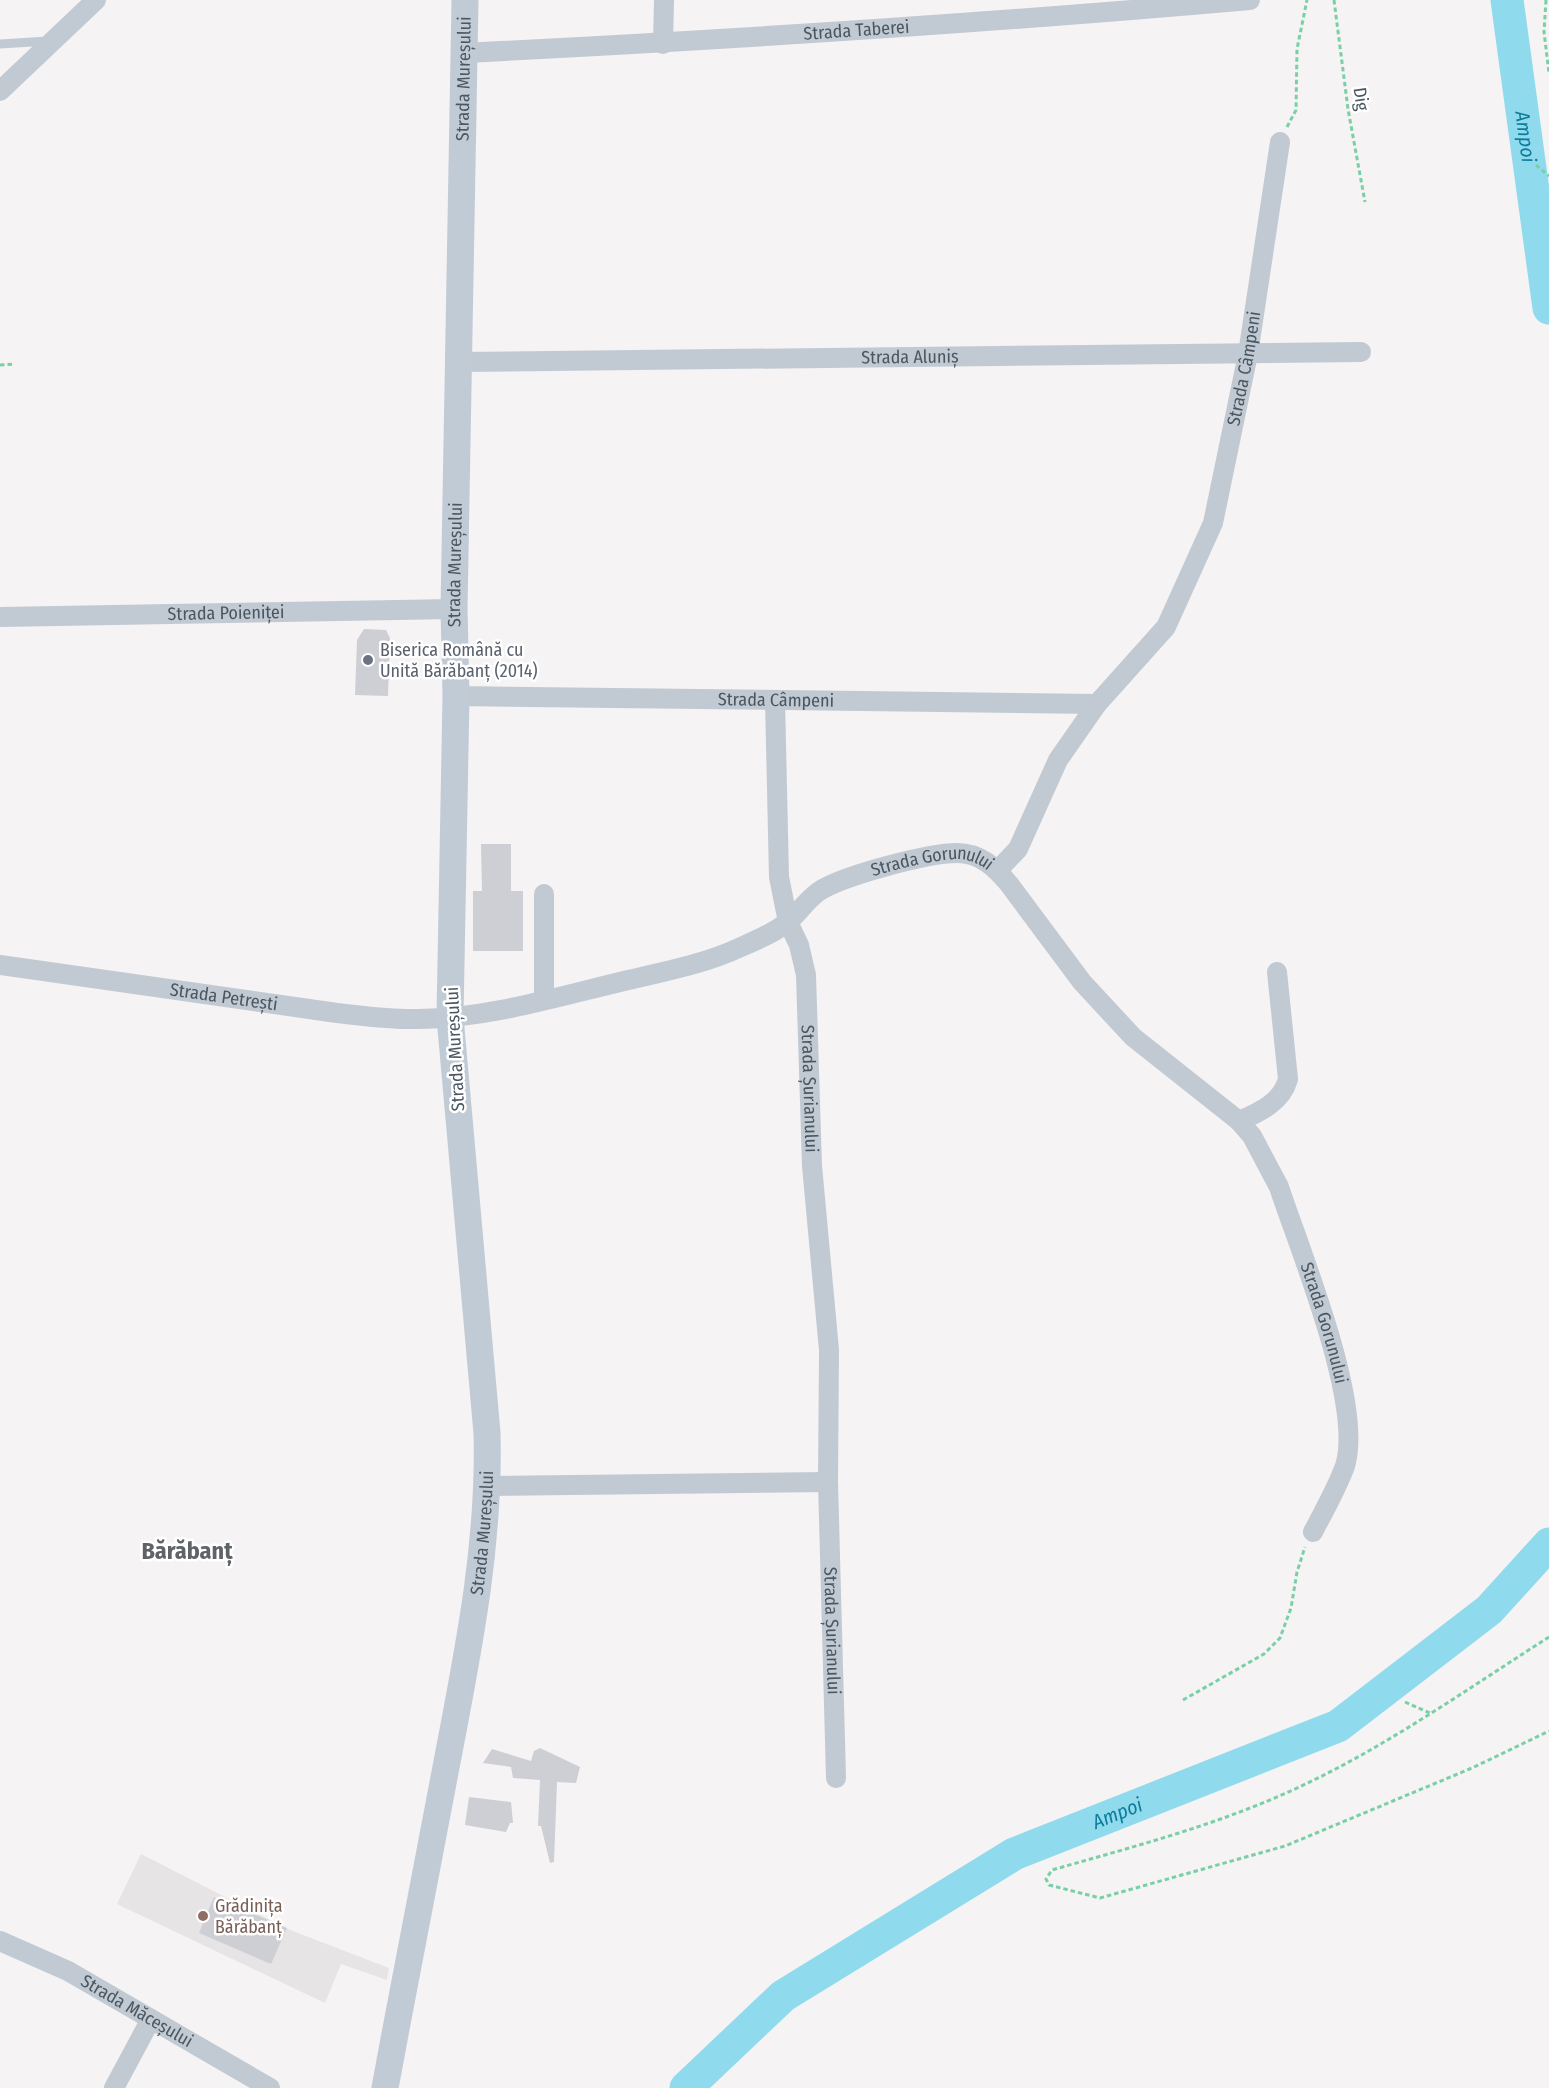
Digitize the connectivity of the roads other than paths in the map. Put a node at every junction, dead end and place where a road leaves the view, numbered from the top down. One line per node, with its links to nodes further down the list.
1 (96, 0): 5 (street)
2 (465, 0): 8 (street, Strada Mureșului)
3 (664, 0): 7 (street)
4 (1250, 0): 7 (street, Strada Taberei)
5 (52, 41): 6 (lane); 9 (street)
6 (0, 44)
7 (663, 44): 8 (street, Strada Taberei)
8 (464, 53): 13 (street, Strada Mureșului)
9 (0, 91)
10 (1280, 142): 12 (street, Strada Câmpeni)
11 (1361, 352): 12 (street, Strada Aluniș)
12 (1248, 354): 13 (street, Strada Aluniș); 18 (street, Strada Câmpeni)
13 (458, 362): 14 (street, Strada Mureșului)
14 (454, 609): 15 (street, Strada Poieniței); 16 (street, Strada Mureșului)
15 (0, 617)
16 (456, 696): 17 (street, Strada Câmpeni); 25 (street, Strada Mureșului)
17 (775, 700): 18 (street, Strada Câmpeni); 21 (street, Strada Șurianului)
18 (1096, 704): 19 (street, Strada Câmpeni)
19 (998, 870): 21 (street, Strada Gorunului); 26 (street, Strada Gorunului)
20 (544, 894): 24 (street)
21 (788, 922): 24 (street, Strada Gorunului); 27 (street, Strada Șurianului)
22 (0, 965): 25 (street, Strada Petrești)
23 (1277, 972): 26 (street)
24 (544, 1000): 25 (street, Strada Gorunului)
25 (450, 1017): 28 (street, Strada Mureșului)
26 (1239, 1121): 29 (street, Strada Gorunului)
27 (828, 1482): 28 (street); 30 (street, Strada Șurianului)
28 (488, 1486): 35 (street, Strada Mureșului)
29 (1313, 1532)
30 (836, 1778)
31 (0, 1941): 32 (street, Strada Măceșului)
32 (151, 2019): 33 (street); 34 (street, Strada Măceșului)
33 (114, 2088)
34 (270, 2088)
35 (385, 2088)

